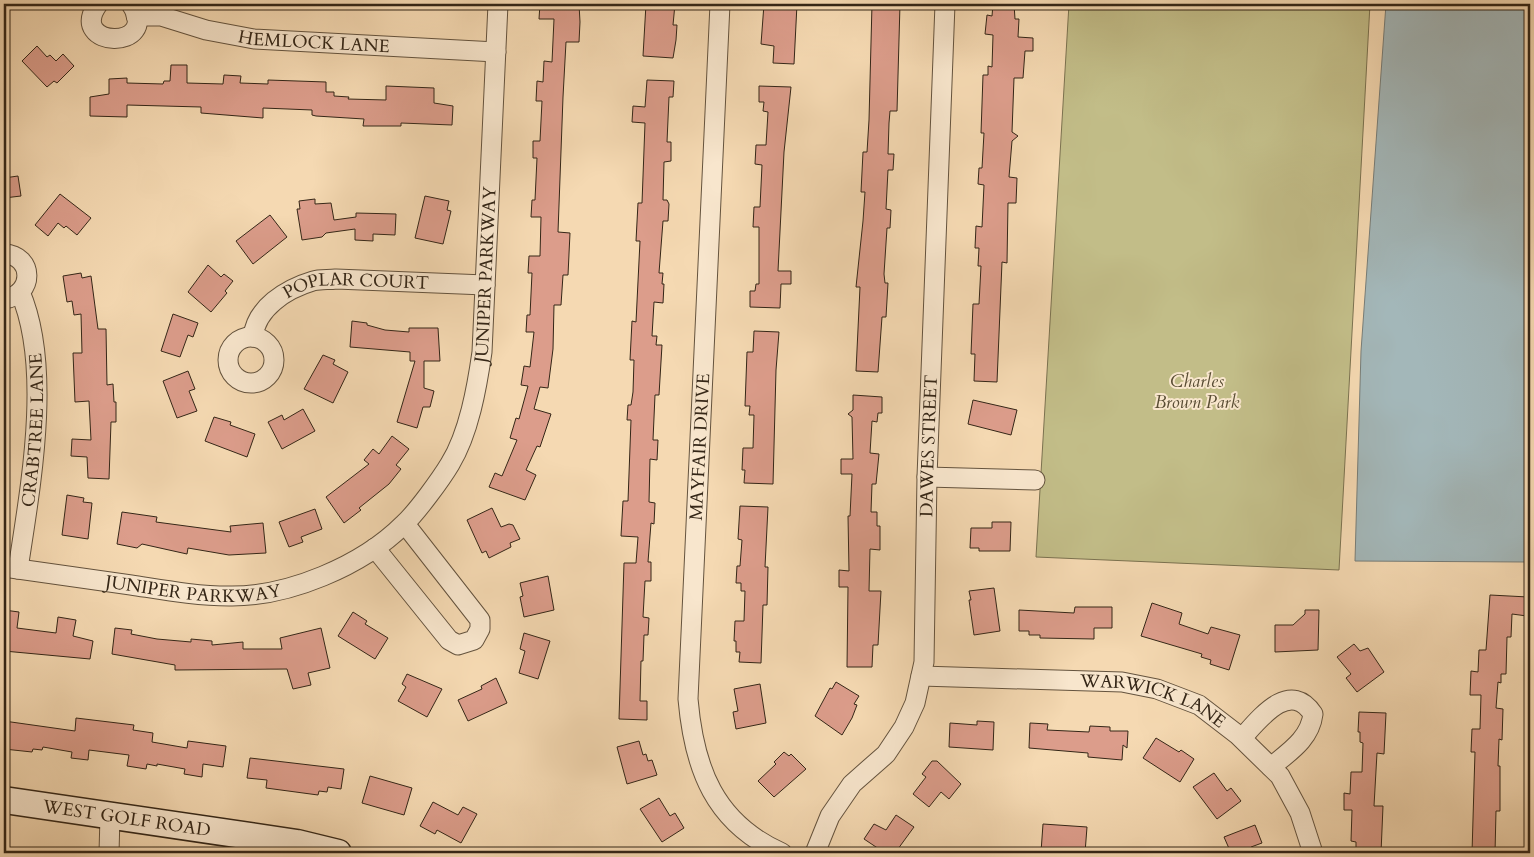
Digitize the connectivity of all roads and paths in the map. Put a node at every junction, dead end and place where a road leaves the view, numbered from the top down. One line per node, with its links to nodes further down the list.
1 (98, 4): 5 (street, HEMLOCK LANE)
2 (498, 4): 6 (street, JUNIPER PARKWAY)
3 (720, 4): 23 (street, MAYFAIR DRIVE)
4 (945, 4): 11 (street, DAWES STREET)
5 (133, 10): 6 (street, HEMLOCK LANE)
6 (496, 52): 8 (street, JUNIPER PARKWAY)
7 (4, 254): 9 (street, CRABTREE LANE)
8 (485, 285): 10 (street, POPLAR COURT); 13 (street, JUNIPER PARKWAY)
9 (12, 296): 15 (street, CRABTREE LANE)
10 (253, 337)
11 (928, 477): 12 (street); 16 (street, DAWES STREET)
12 (1035, 480)
13 (405, 524): 14 (street, JUNIPER PARKWAY); 14 (street)
14 (375, 548): 15 (street, JUNIPER PARKWAY)
15 (11, 568)
16 (921, 676): 17 (street, WARWICK LANE); 24 (street, DAWES STREET)
17 (1242, 738): 18 (street, WARWICK LANE); 18 (street)
18 (1271, 768): 25 (street, WARWICK LANE)
19 (4, 800): 20 (street, WEST GOLF ROAD)
20 (110, 816): 21 (street); 22 (street, WEST GOLF ROAD)
21 (109, 853)
22 (338, 853)
23 (782, 853)
24 (815, 853)
25 (1313, 853)

